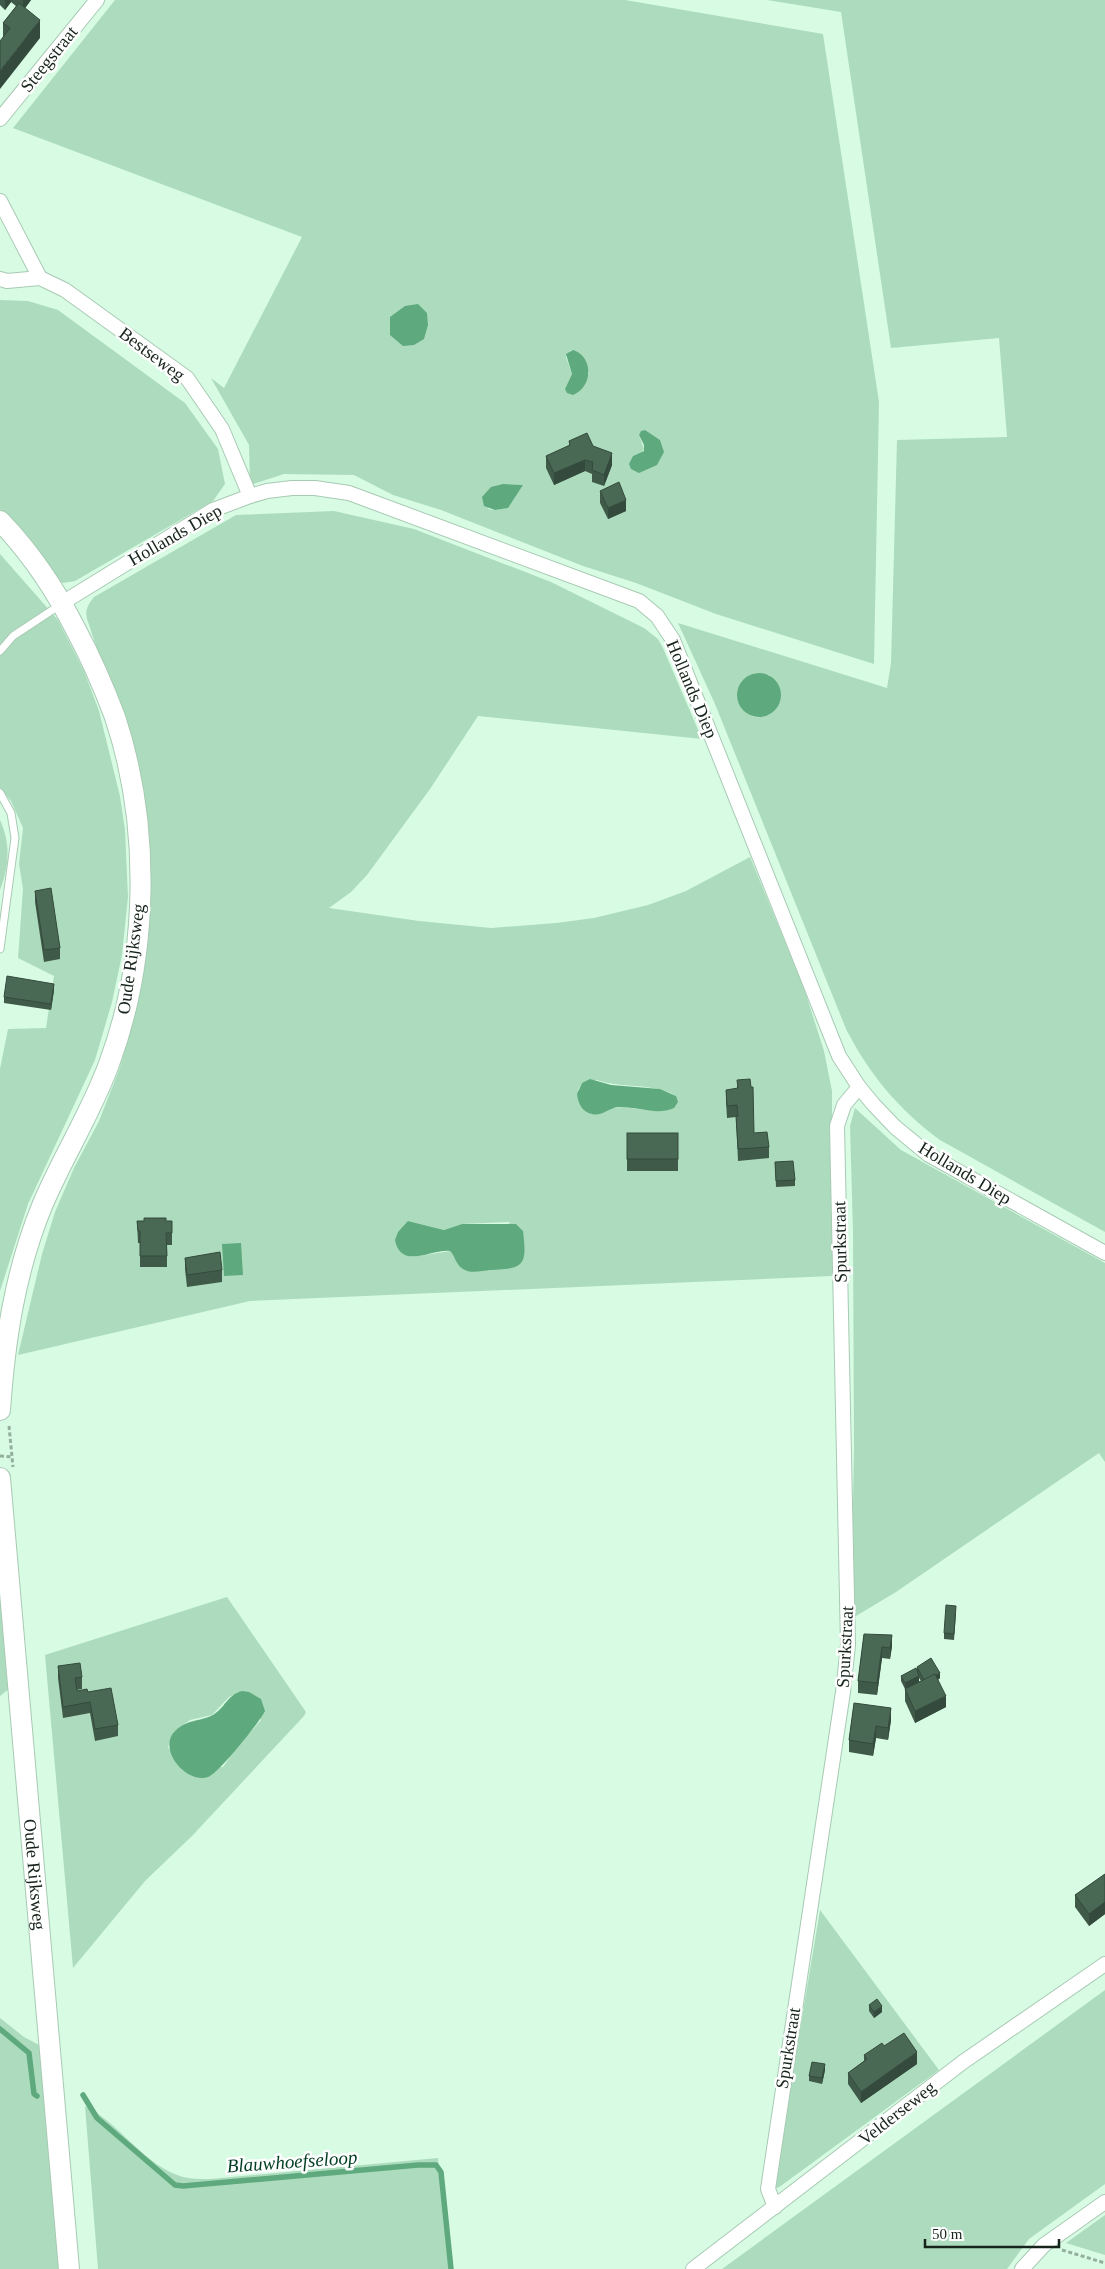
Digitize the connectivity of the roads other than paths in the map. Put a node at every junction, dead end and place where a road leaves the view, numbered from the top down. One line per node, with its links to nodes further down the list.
1 (97, 0): 2 (street, Steegstraat)
2 (0, 119)
3 (0, 201): 5 (street)
4 (0, 278): 5 (street)
5 (40, 278): 6 (street, Bestseweg)
6 (250, 496): 8 (street, Hollands Diep); 12 (street, Hollands Diep)
7 (0, 521): 8 (street, Oude Rijksweg)
8 (62, 604): 9 (lane); 14 (street, Oude Rijksweg)
9 (0, 651)
10 (0, 793): 11 (lane)
11 (0, 949)
12 (859, 1087): 13 (street, Hollands Diep); 18 (street, Spurkstraat)
13 (1105, 1253)
14 (0, 1410)
15 (0, 1478): 19 (street, Oude Rijksweg)
16 (1105, 1964): 18 (street, Velderseweg)
17 (1105, 2202): 21 (street)
18 (775, 2207): 20 (street, Velderseweg)
19 (69, 2269)
20 (693, 2269)
21 (1022, 2269)

